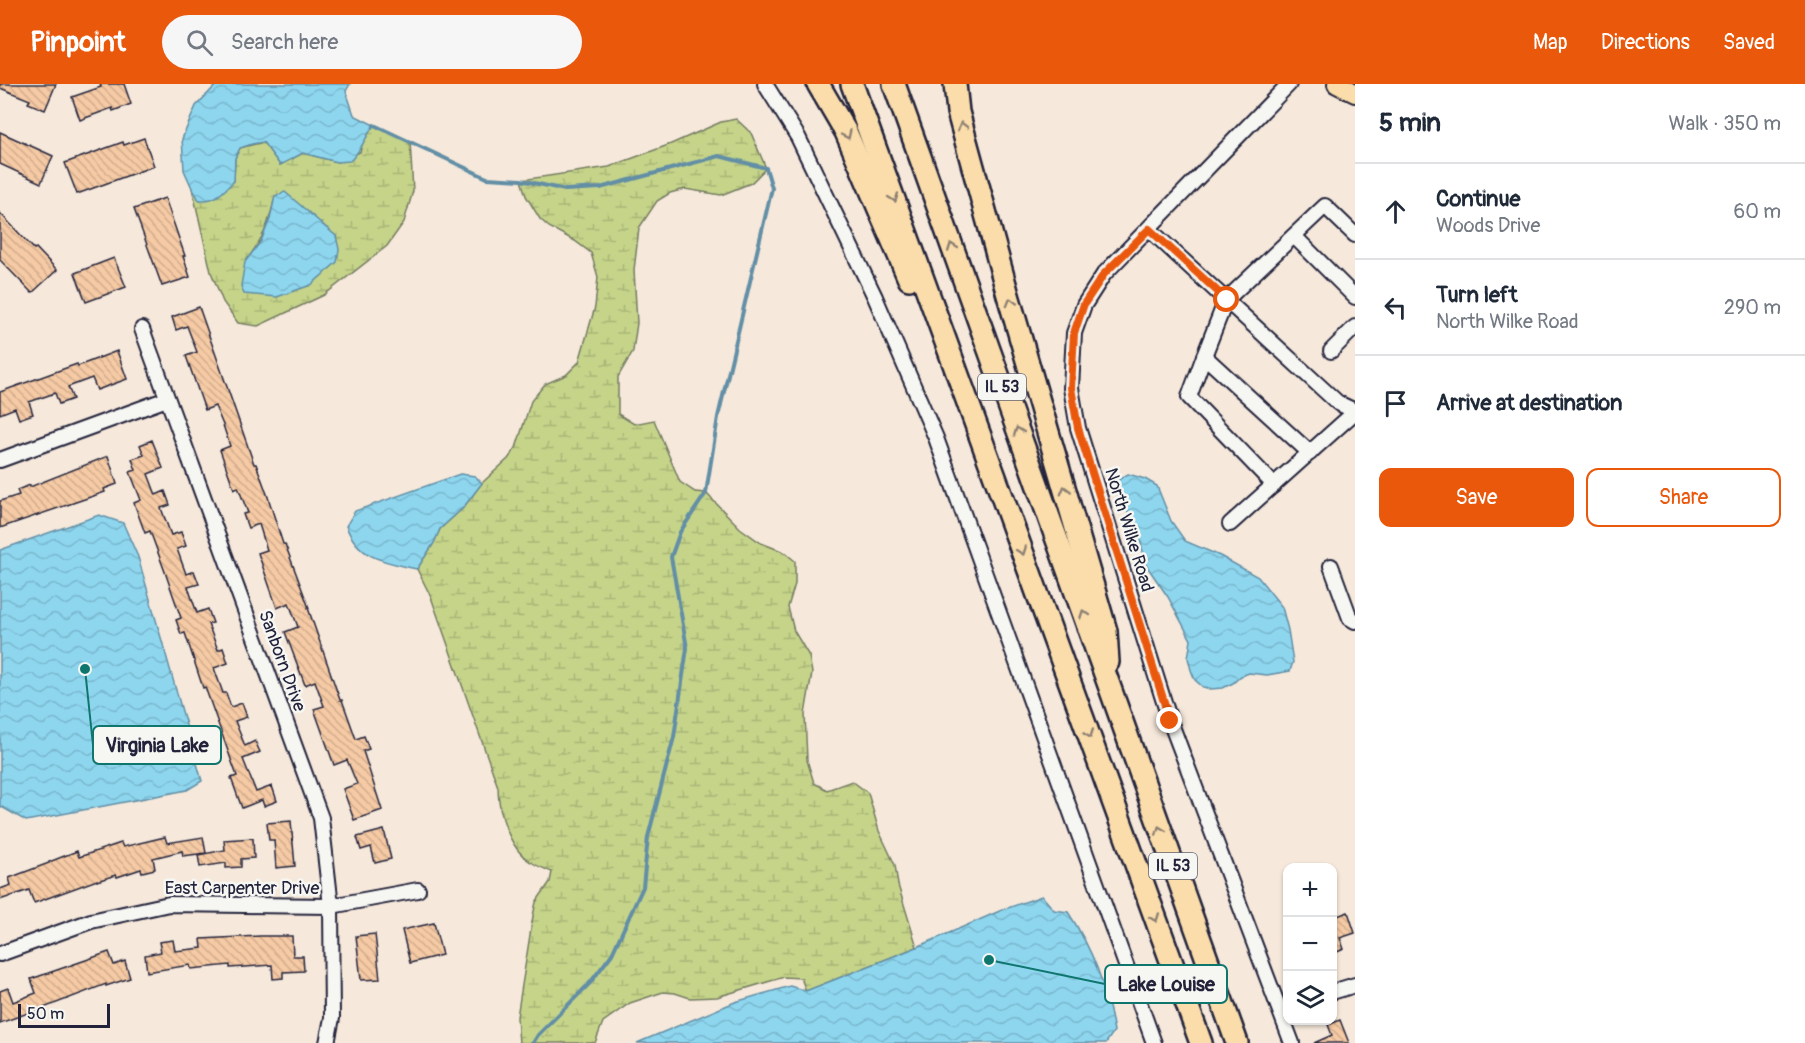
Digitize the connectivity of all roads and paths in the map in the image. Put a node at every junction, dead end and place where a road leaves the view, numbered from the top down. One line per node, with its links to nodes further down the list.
1 (765, 84): 35 (street)
2 (818, 84): 23 (highway, one-way to 23)
3 (852, 84): 23 (highway, IL 53, one-way to 23)
4 (894, 84): 27 (highway, IL 53, one-way to 4)
5 (955, 84): 27 (highway, one-way to 5)
6 (1289, 84): 9 (street, North Wilke Road)
7 (1337, 84): 8 (main road)
8 (1355, 93)
9 (1149, 229): 13 (street); 33 (street, North Wilke Road)
10 (1355, 235): 11 (street)
11 (1294, 236): 12 (street); 13 (street)
12 (1355, 297)
13 (1227, 300): 17 (street); 19 (street)
14 (1355, 327): 16 (street)
15 (142, 329): 18 (street, Sanborn Drive)
16 (1331, 351)
17 (1204, 356): 20 (street); 22 (street)
18 (167, 399): 21 (street); 29 (street, Sanborn Drive)
19 (1355, 411): 20 (street)
20 (1310, 453): 22 (street)
21 (0, 460)
22 (1274, 485): 24 (street)
23 (1002, 496): 37 (highway, IL 53, one-way to 37)
24 (1230, 524)
25 (1331, 566): 26 (street)
26 (1355, 621)
27 (1110, 689): 38 (highway, IL 53, one-way to 27)
28 (418, 890): 29 (street, East Carpenter Drive)
29 (331, 906): 30 (street, East Carpenter Drive); 36 (street, Sanborn Drive)
30 (0, 954)
31 (1355, 985): 32 (street)
32 (1337, 990)
33 (1283, 1006)
34 (1288, 1025): 39 (street, North Wilke Road)
35 (1149, 1041)
36 (327, 1043)
37 (1201, 1043)
38 (1237, 1043)
39 (1292, 1043)

